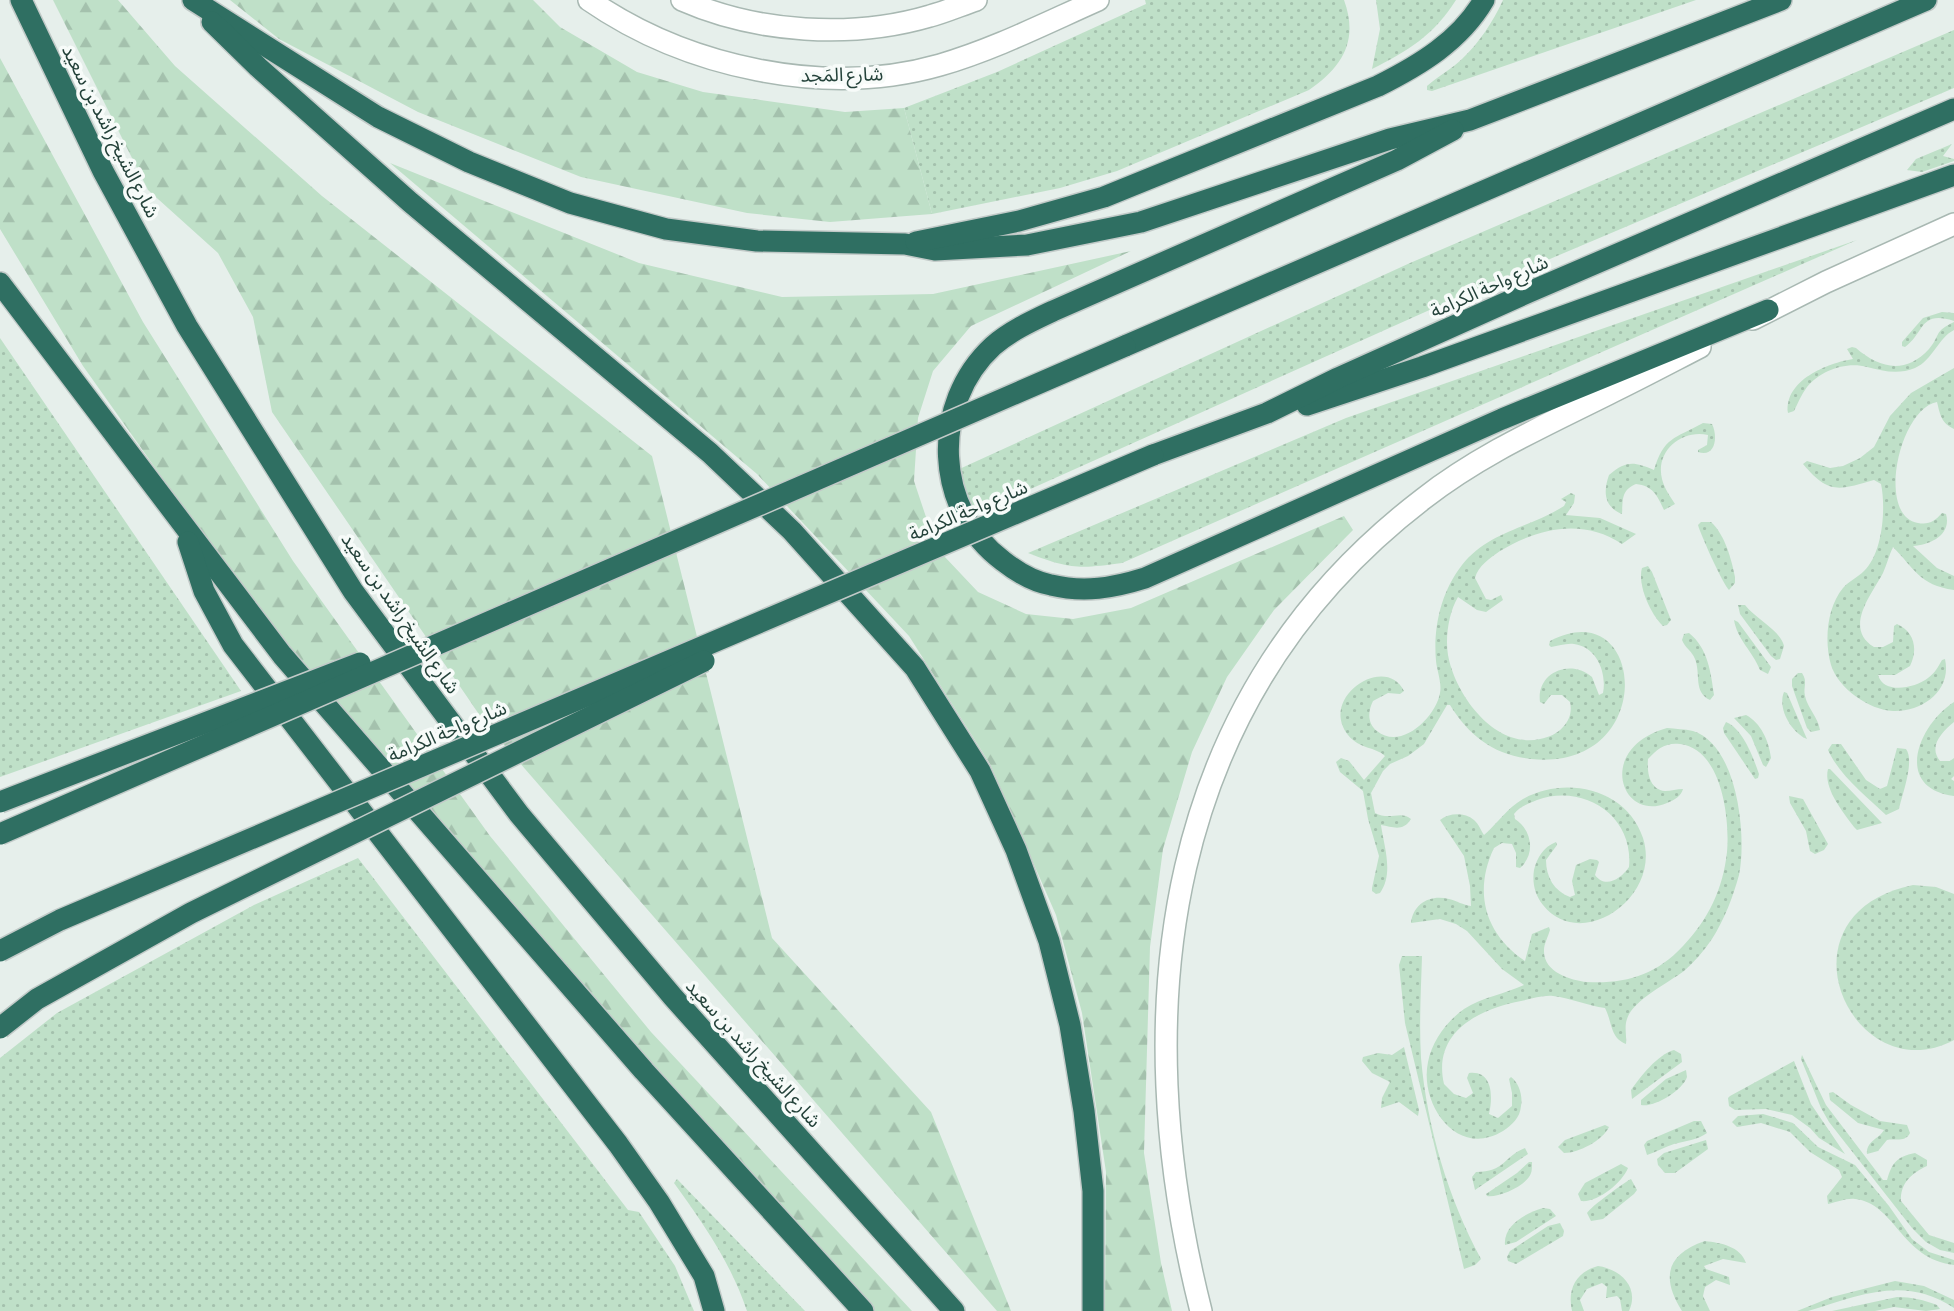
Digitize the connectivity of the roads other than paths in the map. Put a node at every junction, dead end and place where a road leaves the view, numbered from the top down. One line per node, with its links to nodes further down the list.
1 (21, 0): 25 (highway, شارع الشيخ راشد بن سعيد)
2 (191, 0): 14 (highway); 28 (highway)
3 (589, 0): 6 (street, شارع المَجد)
4 (682, 0): 5 (street)
5 (976, 0)
6 (1098, 0)
7 (1484, 0): 14 (highway)
8 (1781, 0): 11 (highway)
9 (1926, 0): 19 (highway, bridge)
10 (1954, 109): 17 (highway, شارع واحة الكرامة)
11 (1470, 120): 14 (highway); 16 (highway)
12 (1954, 175): 17 (highway)
13 (1954, 224): 16 (street)
14 (905, 244)
15 (0, 283): 18 (highway)
16 (1768, 310): 29 (street)
17 (1267, 414): 20 (highway, شارع واحة الكرامة, bridge)
18 (183, 527): 26 (highway); 27 (highway)
19 (672, 542): 21 (highway, bridge); 22 (highway, bridge)
20 (909, 560): 23 (highway, شارع واحة الكرامة, bridge); 24 (highway, bridge)
21 (0, 802)
22 (0, 835)
23 (0, 951)
24 (0, 1028)
25 (952, 1308)
26 (714, 1311)
27 (863, 1311)
28 (1093, 1311)
29 (1201, 1311)

